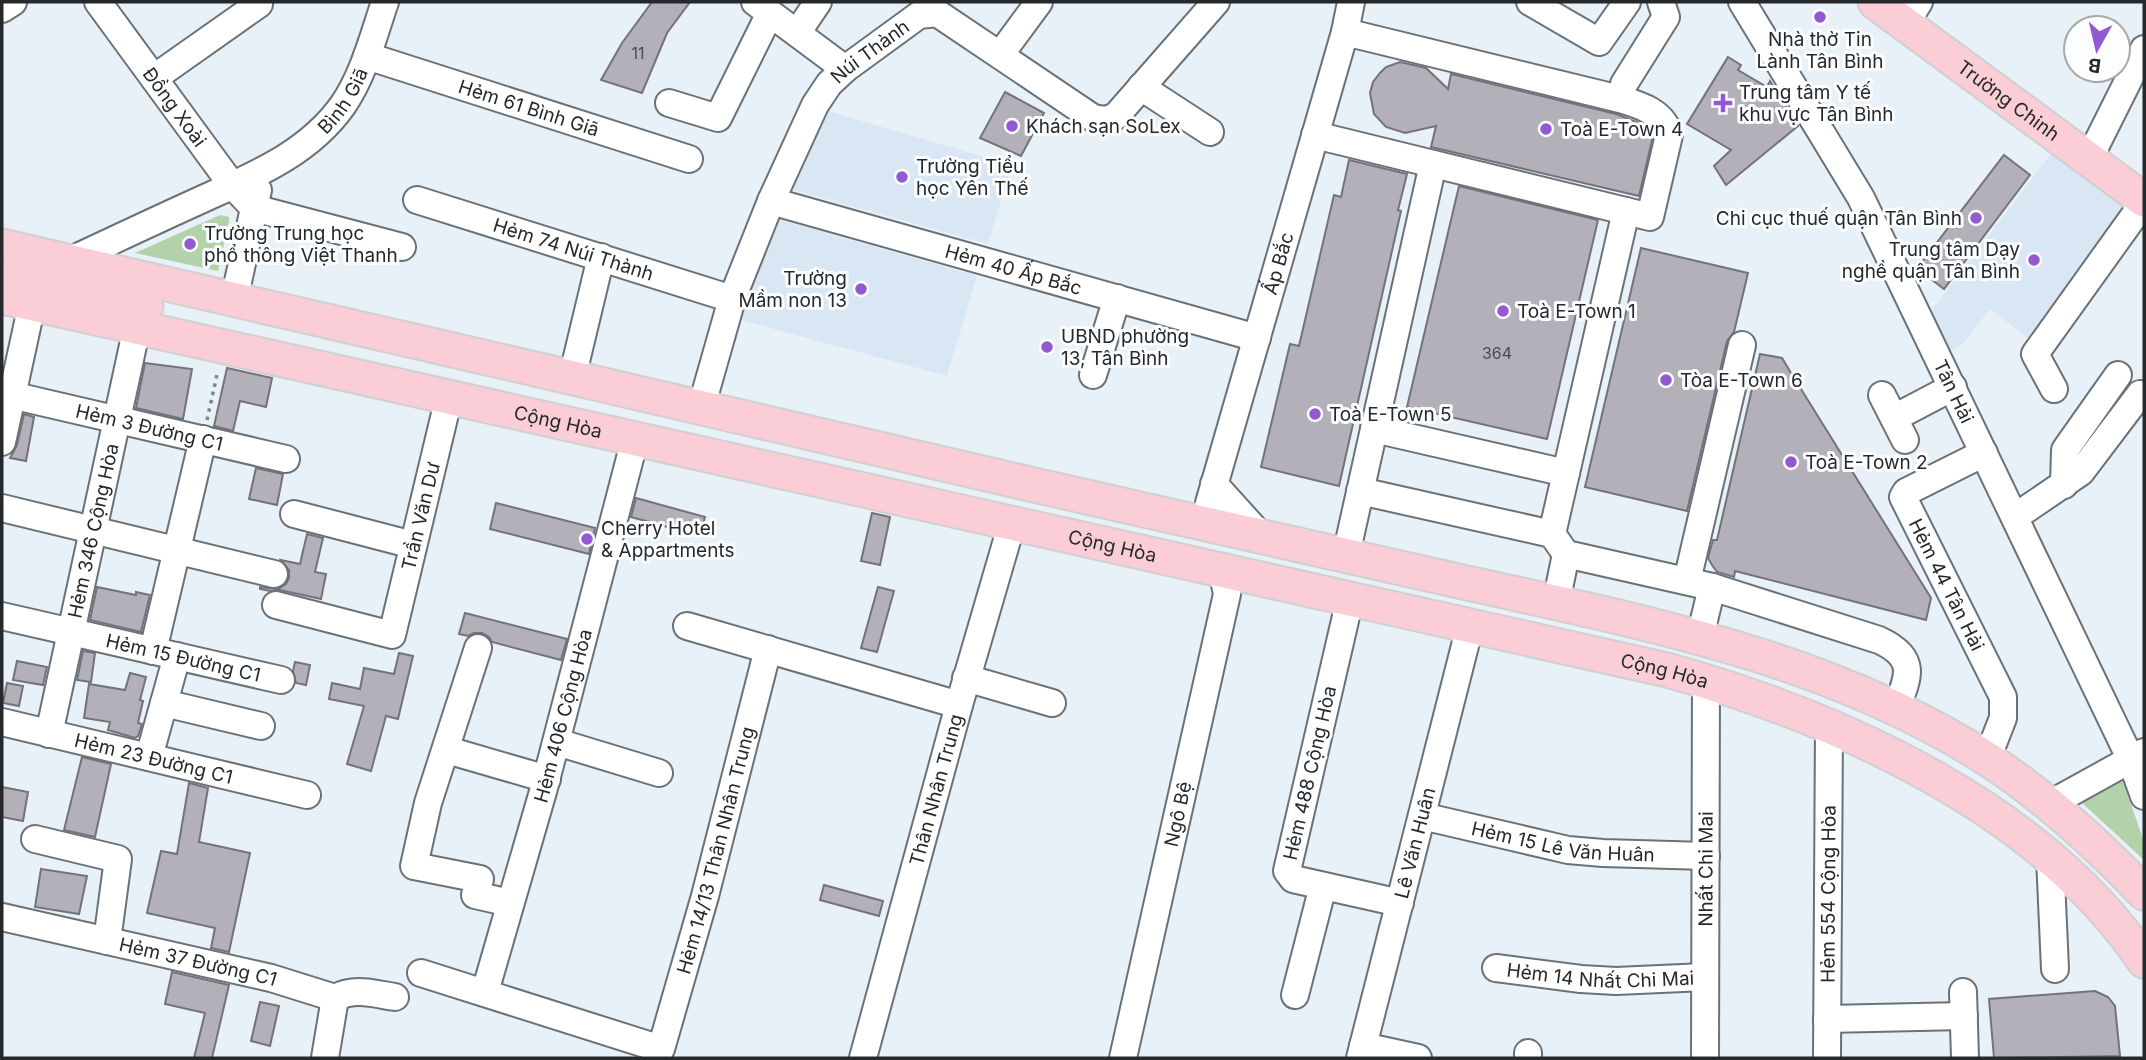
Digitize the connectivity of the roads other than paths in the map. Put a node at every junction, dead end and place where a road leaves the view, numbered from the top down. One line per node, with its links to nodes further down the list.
1 (13, 2): 16 (street)
2 (98, 2): 23 (street, Đồng Xoài)
3 (385, 2): 21 (street, Bình Giã)
4 (818, 2): 18 (street)
5 (1039, 2): 20 (street)
6 (1216, 2): 25 (street, Núi Thành)
7 (1351, 2): 17 (street, Ấp Bắc)
8 (1530, 2): 9 (street)
9 (1627, 2)
10 (1661, 2): 24 (street)
11 (1742, 2): 55 (street, Tân Hải)
12 (1875, 2): 29 (main road, Trường Chinh)
13 (259, 4): 23 (street)
14 (1912, 4): 29 (main road, Trường Chinh)
15 (762, 8): 18 (street); 26 (street)
16 (2, 9)
17 (1345, 32): 28 (street, Ấp Bắc); 39 (street)
18 (797, 33): 22 (street)
19 (2144, 49): 29 (street)
20 (1000, 55): 22 (street, Núi Thành); 25 (street, Núi Thành)
21 (367, 56): 30 (street, Hẻm 61 Bình Giã); 32 (street, Bình Giã)
22 (845, 69): 36 (street, Núi Thành)
23 (154, 78): 34 (street, Đồng Xoài)
24 (1624, 84)
25 (1141, 87): 27 (street)
26 (669, 103)
27 (1210, 132)
28 (1315, 135): 31 (street); 50 (street, Ấp Bắc)
29 (2093, 152): 33 (main road, Trường Chinh); 37 (main road, Trường Chinh)
30 (689, 159)
31 (1433, 164): 39 (street); 63 (street)
32 (262, 172): 34 (street, Bình Giã); 38 (street)
33 (2144, 179)
34 (232, 186): 38 (street, Đồng Xoài); 43 (street, Bình Giã)
35 (417, 200): 42 (street, Hẻm 74 Núi Thành)
36 (771, 201): 45 (street, Núi Thành); 46 (street, Hẻm 40 Ấp Bắc)
37 (2144, 201): 56 (street)
38 (254, 208): 41 (street); 48 (street)
39 (1626, 211): 69 (street)
40 (2, 246): 43 (main road, Cộng Hòa)
41 (402, 247)
42 (601, 257): 45 (street, Hẻm 74 Núi Thành); 54 (street)
43 (69, 261): 48 (main road, Cộng Hòa)
44 (2, 273): 49 (main road)
45 (732, 299): 60 (street, Núi Thành)
46 (1117, 299): 50 (street, Hẻm 40 Ấp Bắc); 53 (street)
47 (17, 300): 49 (main road, Cộng Hòa); 58 (street)
48 (234, 300): 54 (main road, Cộng Hòa)
49 (129, 314): 59 (main road, Cộng Hòa); 62 (street, Hẻm 346 Cộng Hòa); 81 (main road, Cộng Hòa)
50 (1256, 338): 70 (street, Ấp Bắc)
51 (1742, 345): 85 (street)
52 (2118, 374): 71 (street)
53 (1093, 375)
54 (572, 378): 60 (main road, Cộng Hòa)
55 (1953, 387): 61 (street); 67 (street, Tân Hải)
56 (2054, 389)
57 (2140, 394): 71 (street)
58 (11, 395): 62 (street, Hẻm 3 Đường C1); 66 (street)
59 (449, 397): 65 (main road, Cộng Hòa); 80 (street, Trần Văn Dư)
60 (701, 408): 81 (main road, Cộng Hòa)
61 (1894, 418)
62 (117, 419): 64 (street, Hẻm 3 Đường C1); 77 (street, Hẻm 346 Cộng Hòa)
63 (1374, 429): 69 (street); 72 (street)
64 (203, 439): 68 (street, Hẻm 3 Đường C1); 82 (street)
65 (635, 439): 76 (main road, Cộng Hòa); 108 (street, Hẻm 406 Cộng Hòa)
66 (2, 442)
67 (1984, 453): 75 (street, Tân Hải); 112 (street, Hẻm 44 Tân Hải)
68 (286, 459)
69 (1566, 473): 79 (street)
70 (1214, 484): 78 (street); 81 (street, Ấp Bắc)
71 (2064, 485): 75 (street)
72 (1360, 491): 79 (street); 83 (street)
73 (2, 508): 77 (street)
74 (294, 514): 80 (street)
75 (2015, 517): 110 (street, Tân Hải)
76 (1012, 523): 81 (main road, Cộng Hòa); 97 (street, Thân Nhân Trung)
77 (93, 530): 82 (street); 92 (street, Hẻm 346 Cộng Hòa)
78 (1261, 536): 81 (main road, Cộng Hòa); 83 (main road, Cộng Hòa)
79 (1559, 544): 85 (street); 87 (street)
80 (413, 545): 88 (street, Trần Văn Dư)
81 (1218, 548): 86 (main road, Cộng Hòa); 127 (main road, Cộng Hòa); 142 (street, Ngô Bệ)
82 (176, 550): 84 (street); 96 (street)
83 (1346, 555): 87 (main road, Cộng Hòa)
84 (274, 574)
85 (1700, 584): 93 (street); 103 (street)
86 (1350, 599): 91 (main road, Cộng Hòa); 122 (street, Hẻm 488 Cộng Hòa)
87 (1556, 603): 93 (main road, Cộng Hòa)
88 (276, 604)
89 (2, 616): 92 (street, Hẻm 15 Đường C1)
90 (687, 626): 95 (street)
91 (1470, 626): 99 (main road, Cộng Hòa); 118 (street, Lê Văn Huân)
92 (71, 632): 96 (street, Hẻm 15 Đường C1); 107 (street, Hẻm 346 Cộng Hòa)
93 (1700, 637): 103 (main road, Cộng Hòa)
94 (478, 648): 109 (street)
95 (768, 649): 102 (street); 134 (street, Hẻm 14/13 Thân Nhân Trung)
96 (165, 654): 98 (street, Hẻm 15 Đường C1); 100 (street)
97 (966, 678): 101 (street); 102 (street, Thân Nhân Trung)
98 (281, 681)
99 (1706, 681): 106 (main road, Cộng Hòa); 120 (street, Nhất Chi Mai)
100 (164, 703): 105 (street); 111 (street)
101 (1052, 703)
102 (959, 705): 141 (street, Thân Nhân Trung)
103 (1895, 710): 112 (main road, Cộng Hòa)
104 (2, 722): 107 (street, Hẻm 23 Đường C1)
105 (261, 726)
106 (1829, 727): 121 (main road, Cộng Hòa); 138 (street, Hẻm 554 Cộng Hòa)
107 (49, 734): 111 (street, Hẻm 23 Đường C1)
108 (557, 742): 113 (street); 114 (street, Hẻm 406 Cộng Hòa)
109 (447, 750): 114 (street); 124 (street)
110 (2138, 756): 115 (street, Tân Hải); 117 (street)
111 (149, 757): 116 (street, Hẻm 23 Đường C1)
112 (1987, 759): 117 (main road, Cộng Hòa)
113 (659, 773)
114 (547, 779): 124 (street, Hẻm 406 Cộng Hòa)
115 (2144, 792)
116 (307, 795)
117 (2050, 804): 123 (main road, Cộng Hòa)
118 (1422, 816): 120 (street, Hẻm 15 Lê Văn Huân); 125 (street, Lê Văn Huân)
119 (35, 839): 128 (street)
120 (1706, 856): 133 (street, Nhất Chi Mai)
121 (2050, 858): 129 (main road, Cộng Hòa); 131 (street)
122 (1323, 886): 125 (street, Hẻm 488 Cộng Hòa); 135 (street)
123 (2144, 893)
124 (510, 903): 134 (street, Hẻm 406 Cộng Hòa)
125 (1400, 903): 139 (street, Lê Văn Huân)
126 (2, 917): 128 (street, Hẻm 37 Đường C1)
127 (2144, 923)
128 (107, 941): 137 (street, Hẻm 37 Đường C1)
129 (2144, 961)
130 (1496, 968): 133 (street, Hẻm 14 Nhất Chi Mai)
131 (2055, 969)
132 (421, 973): 134 (street)
133 (1706, 977): 144 (street, Nhất Chi Mai)
134 (485, 992)
135 (1295, 995)
136 (395, 997): 137 (street, Hẻm 37 Đường C1)
137 (335, 998): 140 (street)
138 (1827, 1019): 145 (street, Hẻm 554 Cộng Hòa); 146 (street)
139 (1362, 1052): 143 (street)
140 (325, 1058)
141 (863, 1058)
142 (1123, 1058)
143 (1418, 1058)
144 (1705, 1058)
145 (1827, 1058)
146 (1965, 1058)

